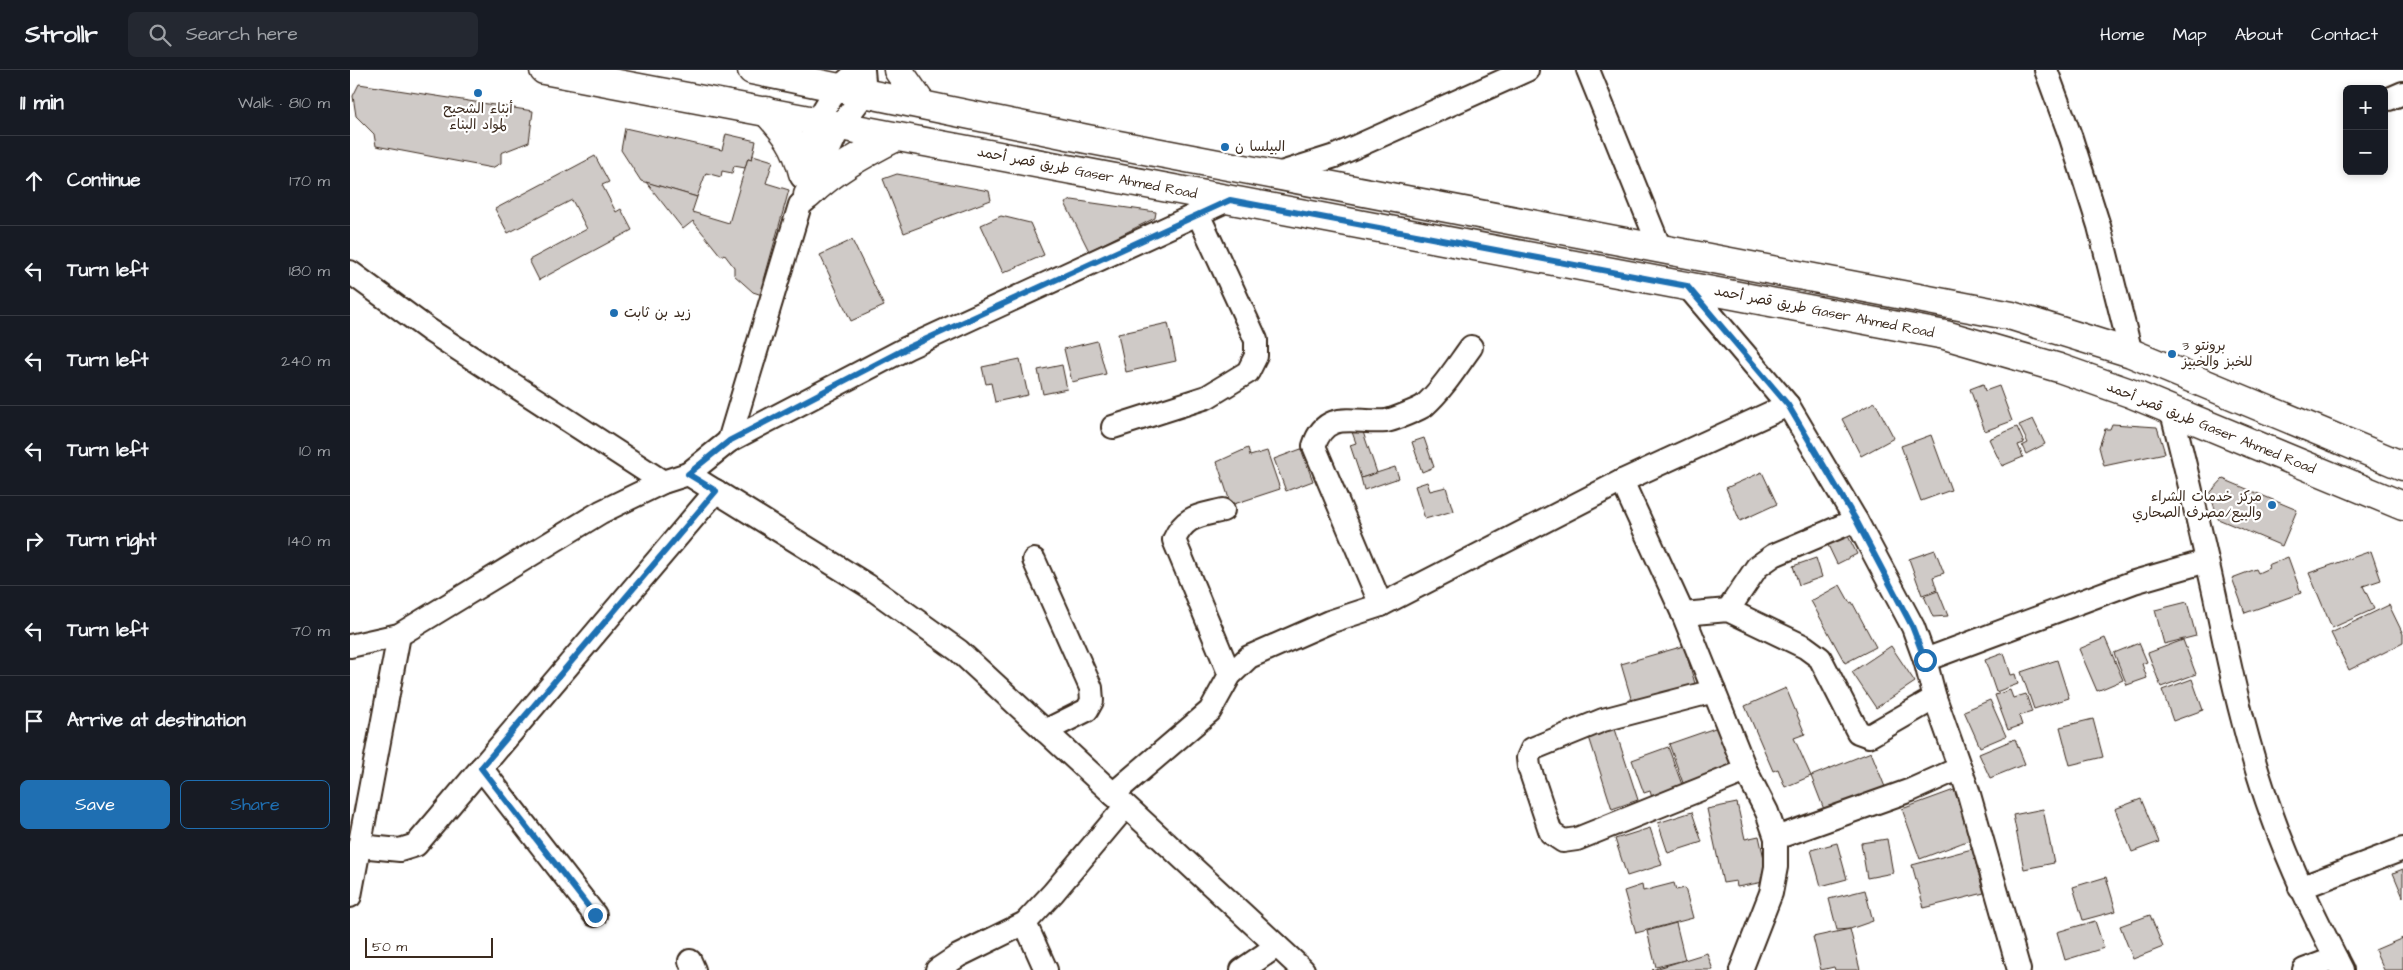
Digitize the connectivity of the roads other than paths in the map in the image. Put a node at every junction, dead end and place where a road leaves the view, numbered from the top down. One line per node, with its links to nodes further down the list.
1 (544, 70): 10 (main road, طريق قصر أحمد Gaser Ahmed Road)
2 (752, 70): 8 (main road)
3 (898, 70): 9 (main road)
4 (1527, 70): 13 (street)
5 (1588, 70): 17 (street)
6 (2046, 70): 21 (street)
7 (862, 78): 8 (main road); 9 (main road); 11 (street)
8 (838, 88): 11 (street)
9 (921, 103): 13 (main road)
10 (766, 111): 11 (main road, طريق قصر أحمد Gaser Ahmed Road); 14 (main road)
11 (828, 123): 12 (main road, طريق قصر أحمد Gaser Ahmed Road); 14 (street)
12 (896, 137): 14 (main road); 15 (main road, طريق قصر أحمد Gaser Ahmed Road)
13 (1278, 174): 17 (main road)
14 (804, 191): 25 (street)
15 (1230, 200): 16 (street); 19 (main road, طريق قصر أحمد Gaser Ahmed Road)
16 (1198, 214): 24 (street); 25 (street)
17 (1660, 248): 21 (main road)
18 (350, 272): 29 (street)
19 (1687, 286): 22 (street); 23 (main road, طريق قصر أحمد Gaser Ahmed Road)
20 (1471, 347): 36 (street)
21 (2131, 353): 26 (main road)
22 (1788, 405): 28 (street); 33 (street)
23 (2171, 409): 31 (main road, طريق قصر أحمد Gaser Ahmed Road); 35 (street)
24 (1113, 427)
25 (729, 441): 27 (street)
26 (2403, 466)
27 (688, 474): 29 (street); 30 (street)
28 (1622, 481): 36 (street); 38 (street)
29 (663, 482): 39 (street)
30 (716, 491): 45 (street); 46 (street)
31 (2403, 506)
32 (1223, 510): 42 (street)
33 (1856, 520): 37 (street); 41 (street)
34 (1034, 560): 45 (street)
35 (2207, 561): 41 (street); 53 (street)
36 (1381, 606): 42 (street)
37 (1728, 610): 38 (street); 44 (street)
38 (1683, 614): 43 (street)
39 (398, 635): 40 (street); 51 (street)
40 (350, 646)
41 (1925, 660): 44 (street)
42 (1230, 676): 49 (street)
43 (1714, 691): 48 (street); 48 (street)
44 (1935, 698): 47 (street)
45 (1045, 731): 49 (street)
46 (481, 768): 51 (street); 55 (street)
47 (1960, 768): 50 (street); 64 (street)
48 (1746, 772): 50 (street)
49 (1119, 801): 56 (street); 57 (street)
50 (1776, 838): 63 (street)
51 (359, 846): 54 (street)
52 (2403, 849): 53 (street)
53 (2300, 888): 58 (street)
54 (350, 896)
55 (595, 915)
56 (1025, 923): 59 (street); 60 (street)
57 (1277, 946): 61 (street); 62 (street)
58 (2339, 964): 65 (street)
59 (937, 970)
60 (1046, 970)
61 (1242, 970)
62 (1303, 970)
63 (1741, 970)
64 (2019, 970)
65 (2304, 970)

